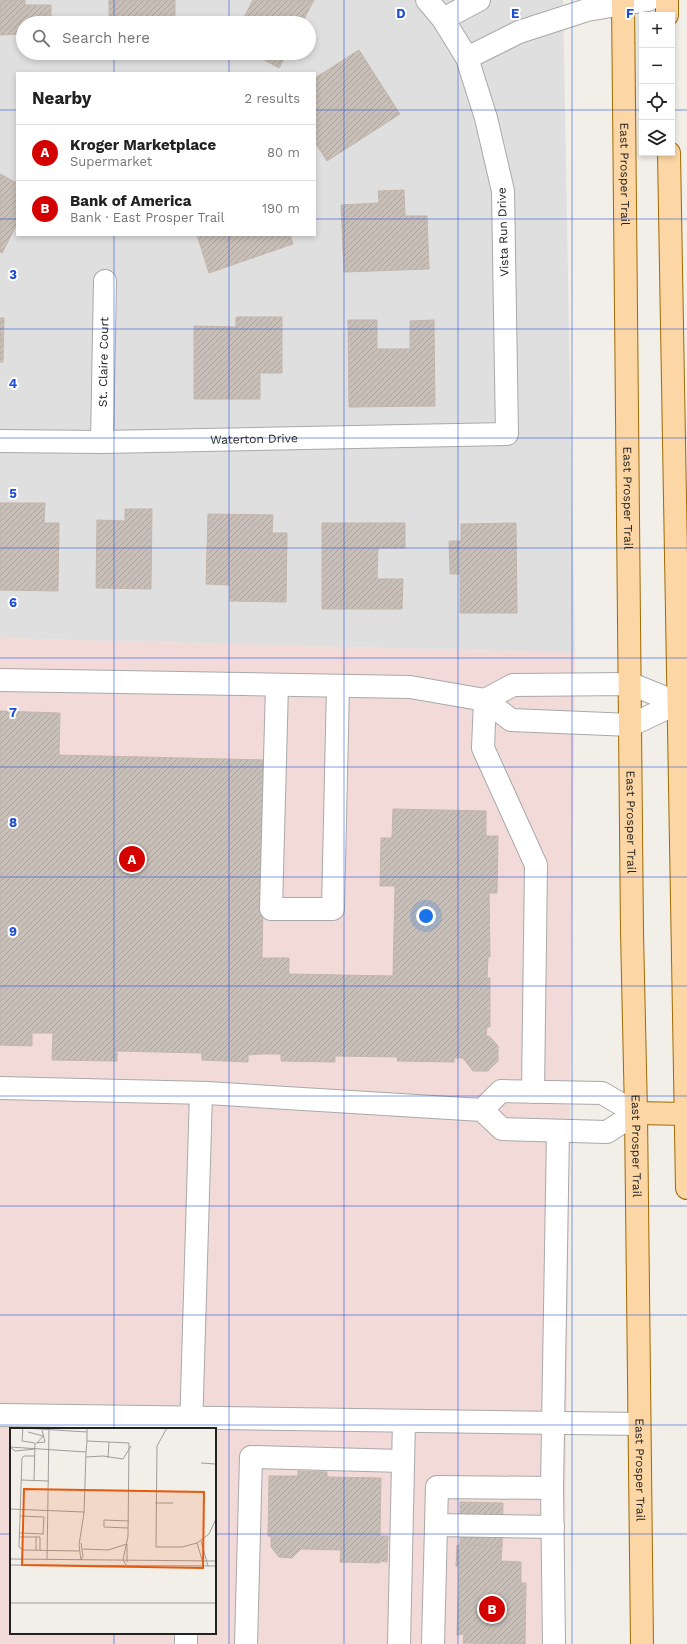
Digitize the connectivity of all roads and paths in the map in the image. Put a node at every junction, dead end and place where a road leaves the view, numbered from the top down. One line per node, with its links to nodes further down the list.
1 (427, 0): 7 (street, Vista Run Drive)
2 (479, 0): 7 (street)
3 (648, 0): 5 (street)
4 (667, 0): 6 (main road)
5 (623, 2): 8 (street); 15 (main road, East Prosper Trail)
6 (667, 12)
7 (443, 19): 8 (street, Vista Run Drive)
8 (467, 58): 11 (street, Vista Run Drive)
9 (669, 156): 19 (main road)
10 (105, 282): 13 (street, St. Claire Court)
11 (507, 434): 13 (street, Waterton Drive)
12 (0, 441): 13 (street, Waterton Drive)
13 (102, 442)
14 (0, 680): 16 (street)
15 (631, 684): 18 (street); 19 (street); 20 (main road, East Prosper Trail)
16 (277, 685): 17 (street); 17 (street)
17 (338, 686): 18 (street)
18 (485, 700): 20 (street); 23 (street)
19 (678, 703): 20 (street); 26 (main road)
20 (631, 725): 25 (main road, East Prosper Trail)
21 (0, 1088): 22 (street)
22 (201, 1092): 24 (street); 31 (street)
23 (533, 1092): 24 (street); 25 (street)
24 (482, 1110): 27 (street)
25 (636, 1113): 26 (main road); 27 (street); 33 (main road, East Prosper Trail)
26 (686, 1114): 28 (main road)
27 (558, 1131): 32 (street)
28 (687, 1188)
29 (0, 1415): 31 (street)
30 (404, 1421): 31 (street); 32 (street); 34 (street)
31 (192, 1423)
32 (554, 1423): 33 (street); 35 (street)
33 (639, 1424): 42 (main road, East Prosper Trail)
34 (403, 1461): 38 (street); 39 (street)
35 (552, 1488): 36 (street); 37 (street)
36 (436, 1525): 37 (street); 40 (street)
37 (553, 1527): 41 (street)
38 (246, 1644)
39 (398, 1644)
40 (433, 1644)
41 (554, 1644)
42 (642, 1644)

